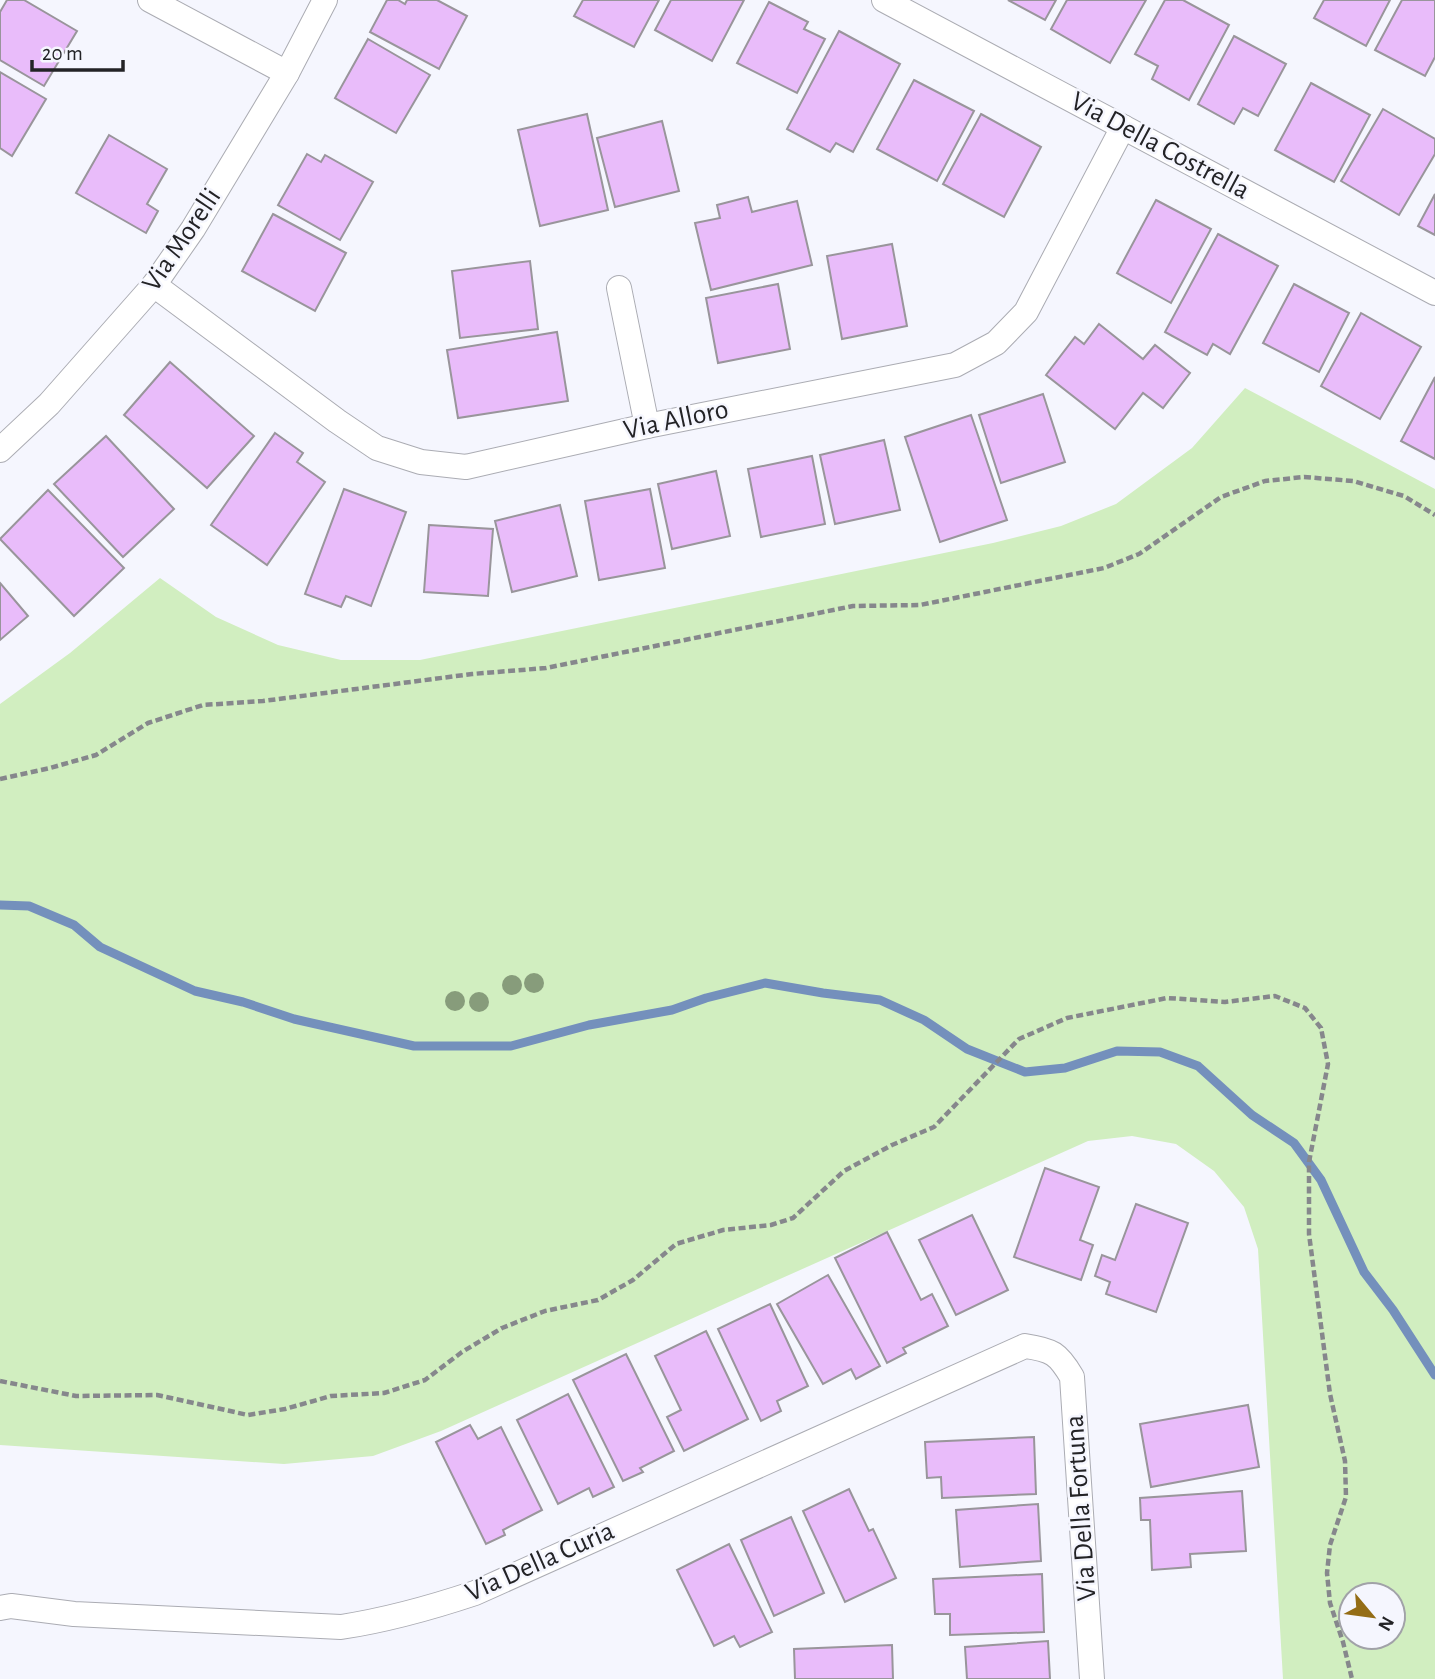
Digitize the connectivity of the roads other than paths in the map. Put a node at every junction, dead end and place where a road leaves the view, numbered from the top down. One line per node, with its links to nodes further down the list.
1 (150, 0): 4 (street)
2 (325, 0): 4 (street, Via Morelli)
3 (884, 0): 5 (street, Via Della Costrella)
4 (287, 73): 6 (street, Via Morelli)
5 (1124, 127): 8 (street, Via Della Costrella); 9 (street, Via Alloro)
6 (154, 285): 9 (street, Via Alloro); 10 (street, Via Morelli)
7 (619, 288): 9 (street)
8 (1435, 293)
9 (647, 426)
10 (0, 450)
11 (1046, 1349): 12 (street, Via Della Curia); 13 (street, Via Della Fortuna)
12 (0, 1608)
13 (1092, 1679)

